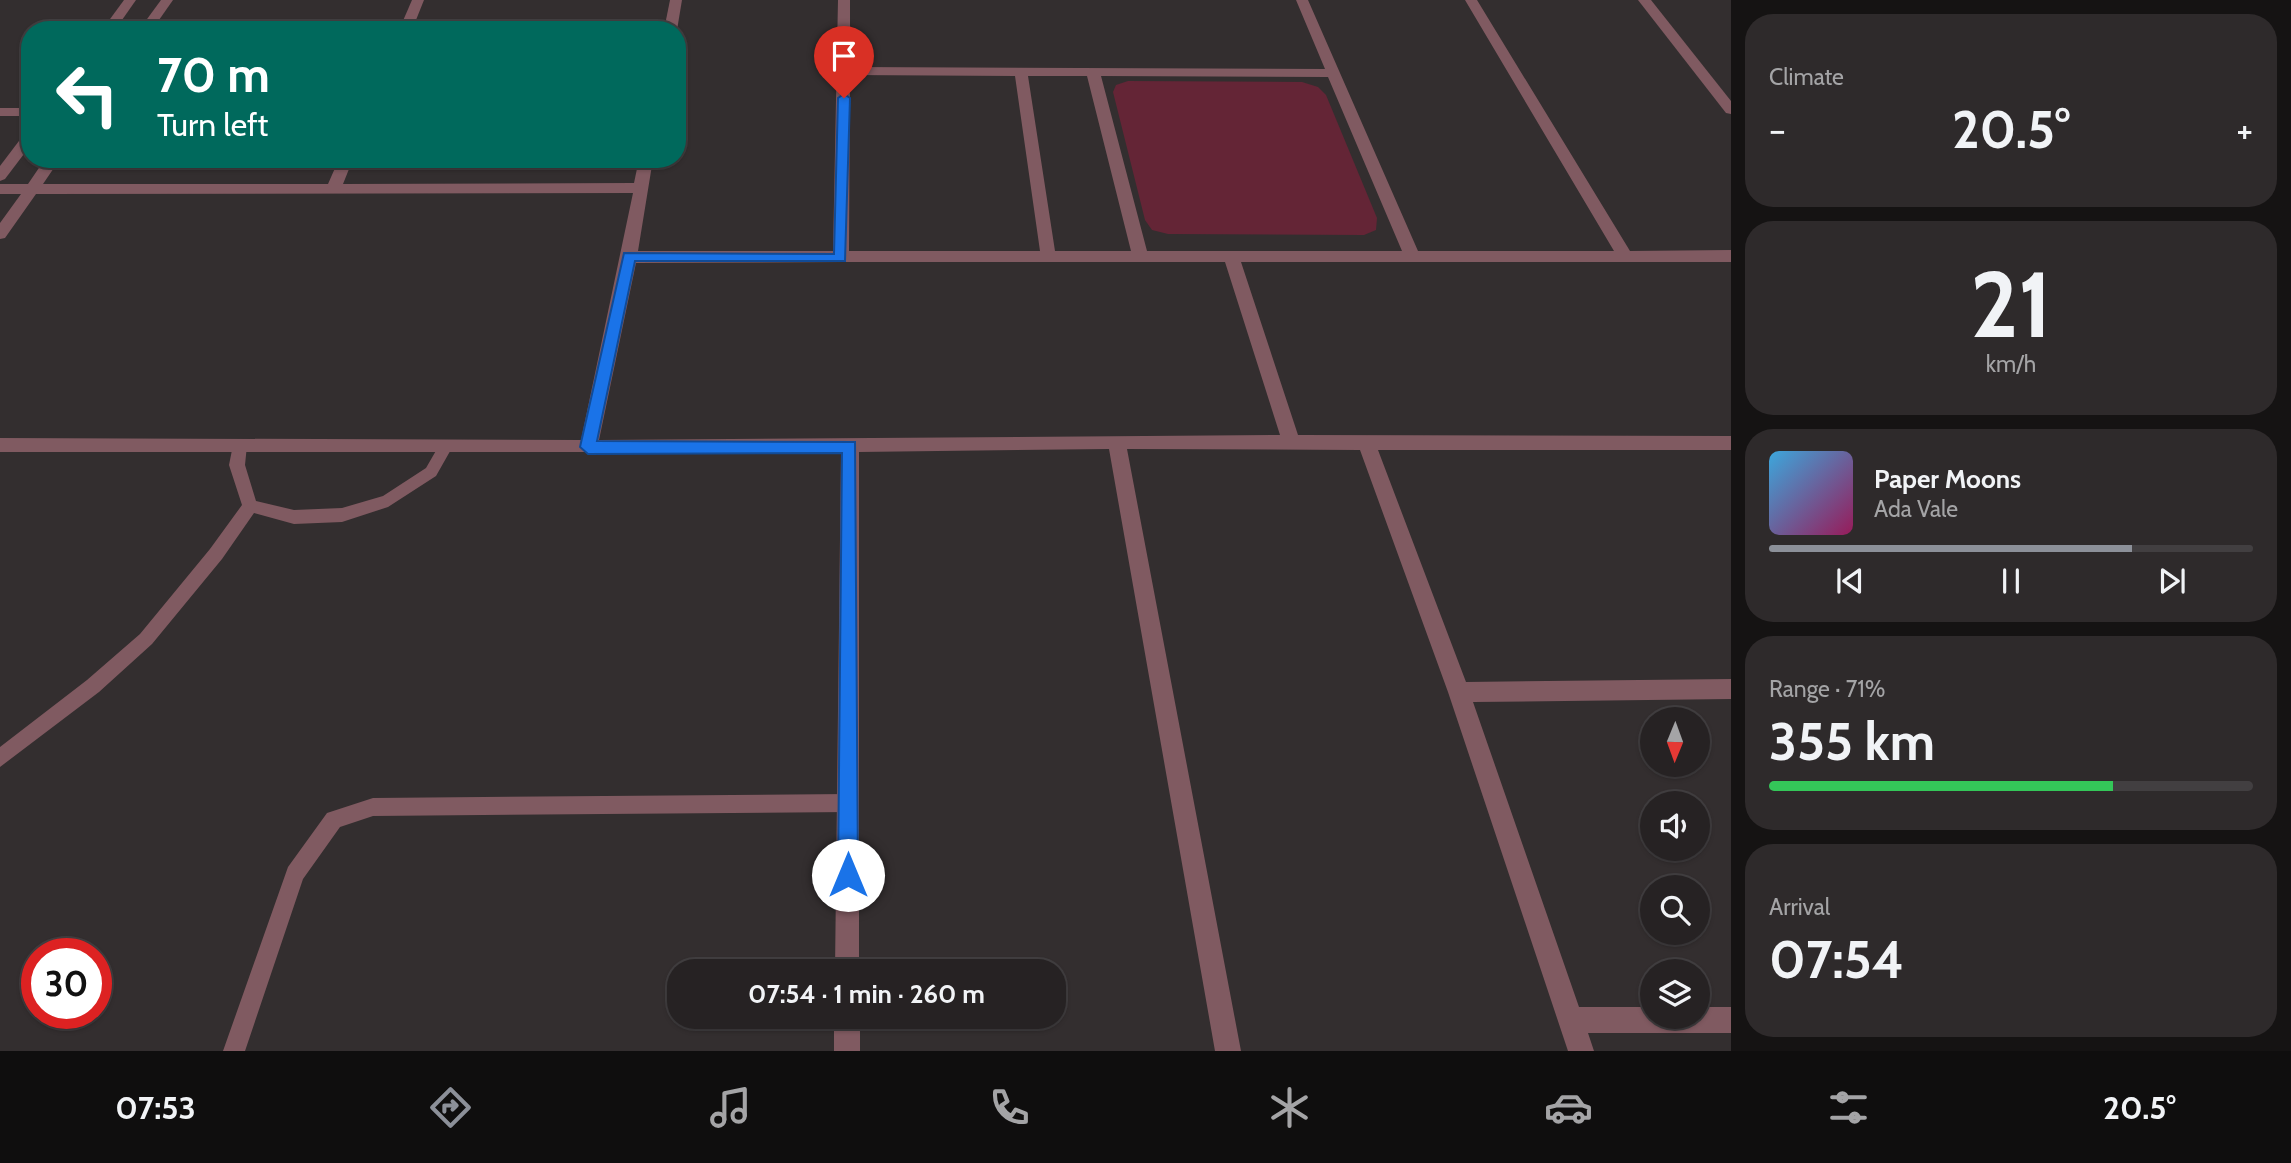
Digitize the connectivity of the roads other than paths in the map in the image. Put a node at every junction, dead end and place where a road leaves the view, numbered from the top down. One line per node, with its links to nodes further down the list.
1 (130, 0): 9 (street)
2 (167, 0): 10 (street)
3 (418, 0): 11 (street)
4 (676, 0): 12 (street)
5 (844, 0): 13 (street)
6 (1302, 0): 16 (street)
7 (1471, 0): 33 (street)
8 (1644, 0): 17 (street)
9 (115, 21)
10 (152, 21)
11 (409, 21)
12 (672, 21)
13 (845, 71): 14 (street); 37 (street)
14 (1021, 72): 15 (street); 34 (street)
15 (1093, 72): 16 (street); 30 (street)
16 (1336, 73): 32 (street)
17 (1731, 110)
18 (0, 112): 19 (street)
19 (21, 112)
20 (21, 148): 24 (street)
21 (47, 168): 28 (street)
22 (342, 168): 25 (street)
23 (644, 168): 26 (street)
24 (0, 176)
25 (334, 188): 26 (street); 28 (street)
26 (640, 188): 36 (street)
27 (0, 189): 28 (street)
28 (32, 189): 29 (street)
29 (0, 234)
30 (1140, 254): 31 (street); 34 (street)
31 (1231, 255): 32 (street); 39 (street)
32 (1412, 255): 33 (street)
33 (1625, 255): 35 (street)
34 (1048, 256): 37 (street)
35 (1731, 256)
36 (629, 257): 37 (street); 45 (street)
37 (841, 258)
38 (1117, 442): 39 (street); 46 (street); 58 (street)
39 (1292, 443): 43 (street)
40 (1731, 443): 43 (street)
41 (240, 444): 42 (street); 44 (street); 47 (lane)
42 (0, 445)
43 (1367, 445): 49 (street)
44 (446, 446): 45 (street); 47 (lane)
45 (588, 447): 46 (street)
46 (850, 447): 51 (street)
47 (250, 506): 50 (lane)
48 (1731, 689): 49 (street)
49 (1459, 692): 53 (street)
50 (0, 758)
51 (849, 803): 52 (street); 56 (lane)
52 (847, 959)
53 (1570, 1020): 54 (street); 59 (street)
54 (1731, 1020)
55 (847, 1029): 57 (street)
56 (234, 1051)
57 (847, 1051)
58 (1228, 1051)
59 (1581, 1051)

